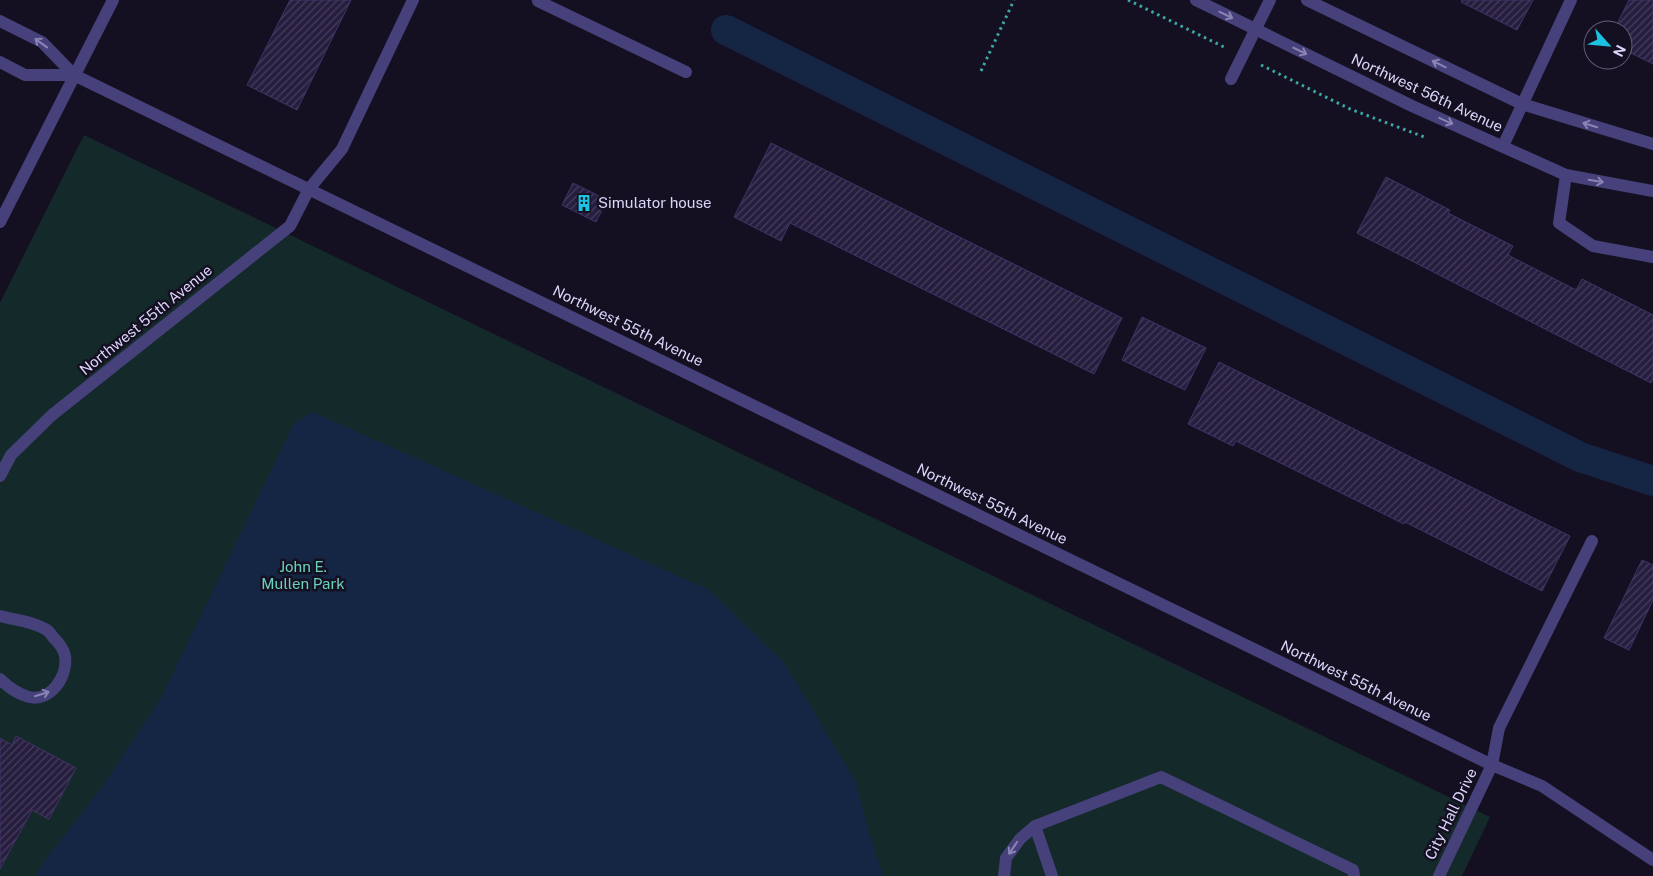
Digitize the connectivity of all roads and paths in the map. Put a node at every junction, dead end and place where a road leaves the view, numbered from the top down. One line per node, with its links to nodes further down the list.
1 (113, 0): 14 (street)
2 (413, 0): 20 (street)
3 (1014, 0): 12 (path)
4 (1196, 0): 10 (street, Northwest 56th Avenue, one-way to 10)
5 (1270, 0): 10 (street)
6 (1307, 0): 16 (street, Northwest 56th Avenue, one-way to 6)
7 (1571, 0): 16 (street)
8 (538, 1): 13 (street)
9 (0, 21): 14 (street, Northwest 55th Avenue, one-way to 9)
10 (1256, 29): 15 (street); 18 (street, Northwest 56th Avenue, one-way to 18)
11 (0, 62): 14 (street, Northwest 55th Avenue)
12 (982, 70)
13 (686, 72)
14 (74, 75): 20 (street, Northwest 55th Avenue); 22 (street)
15 (1231, 79)
16 (1522, 104): 17 (street, Northwest 56th Avenue, one-way to 16); 18 (street)
17 (1653, 144)
18 (1503, 146): 19 (street, Northwest 56th Avenue)
19 (1566, 175): 21 (street, Northwest 56th Avenue, one-way to 21); 23 (street)
20 (310, 189): 24 (street, Northwest 55th Avenue); 28 (street, Northwest 55th Avenue)
21 (1653, 191)
22 (0, 222)
23 (1653, 257)
24 (0, 476)
25 (1592, 541): 28 (street, City Hall Drive)
26 (0, 616): 27 (street, one-way to 26)
27 (0, 679)
28 (1492, 765): 30 (street, Northwest 55th Avenue); 34 (street, City Hall Drive)
29 (1035, 826): 31 (street, one-way to 31); 32 (street); 33 (street)
30 (1653, 860)
31 (1004, 876)
32 (1052, 876)
33 (1354, 876)
34 (1439, 876)

